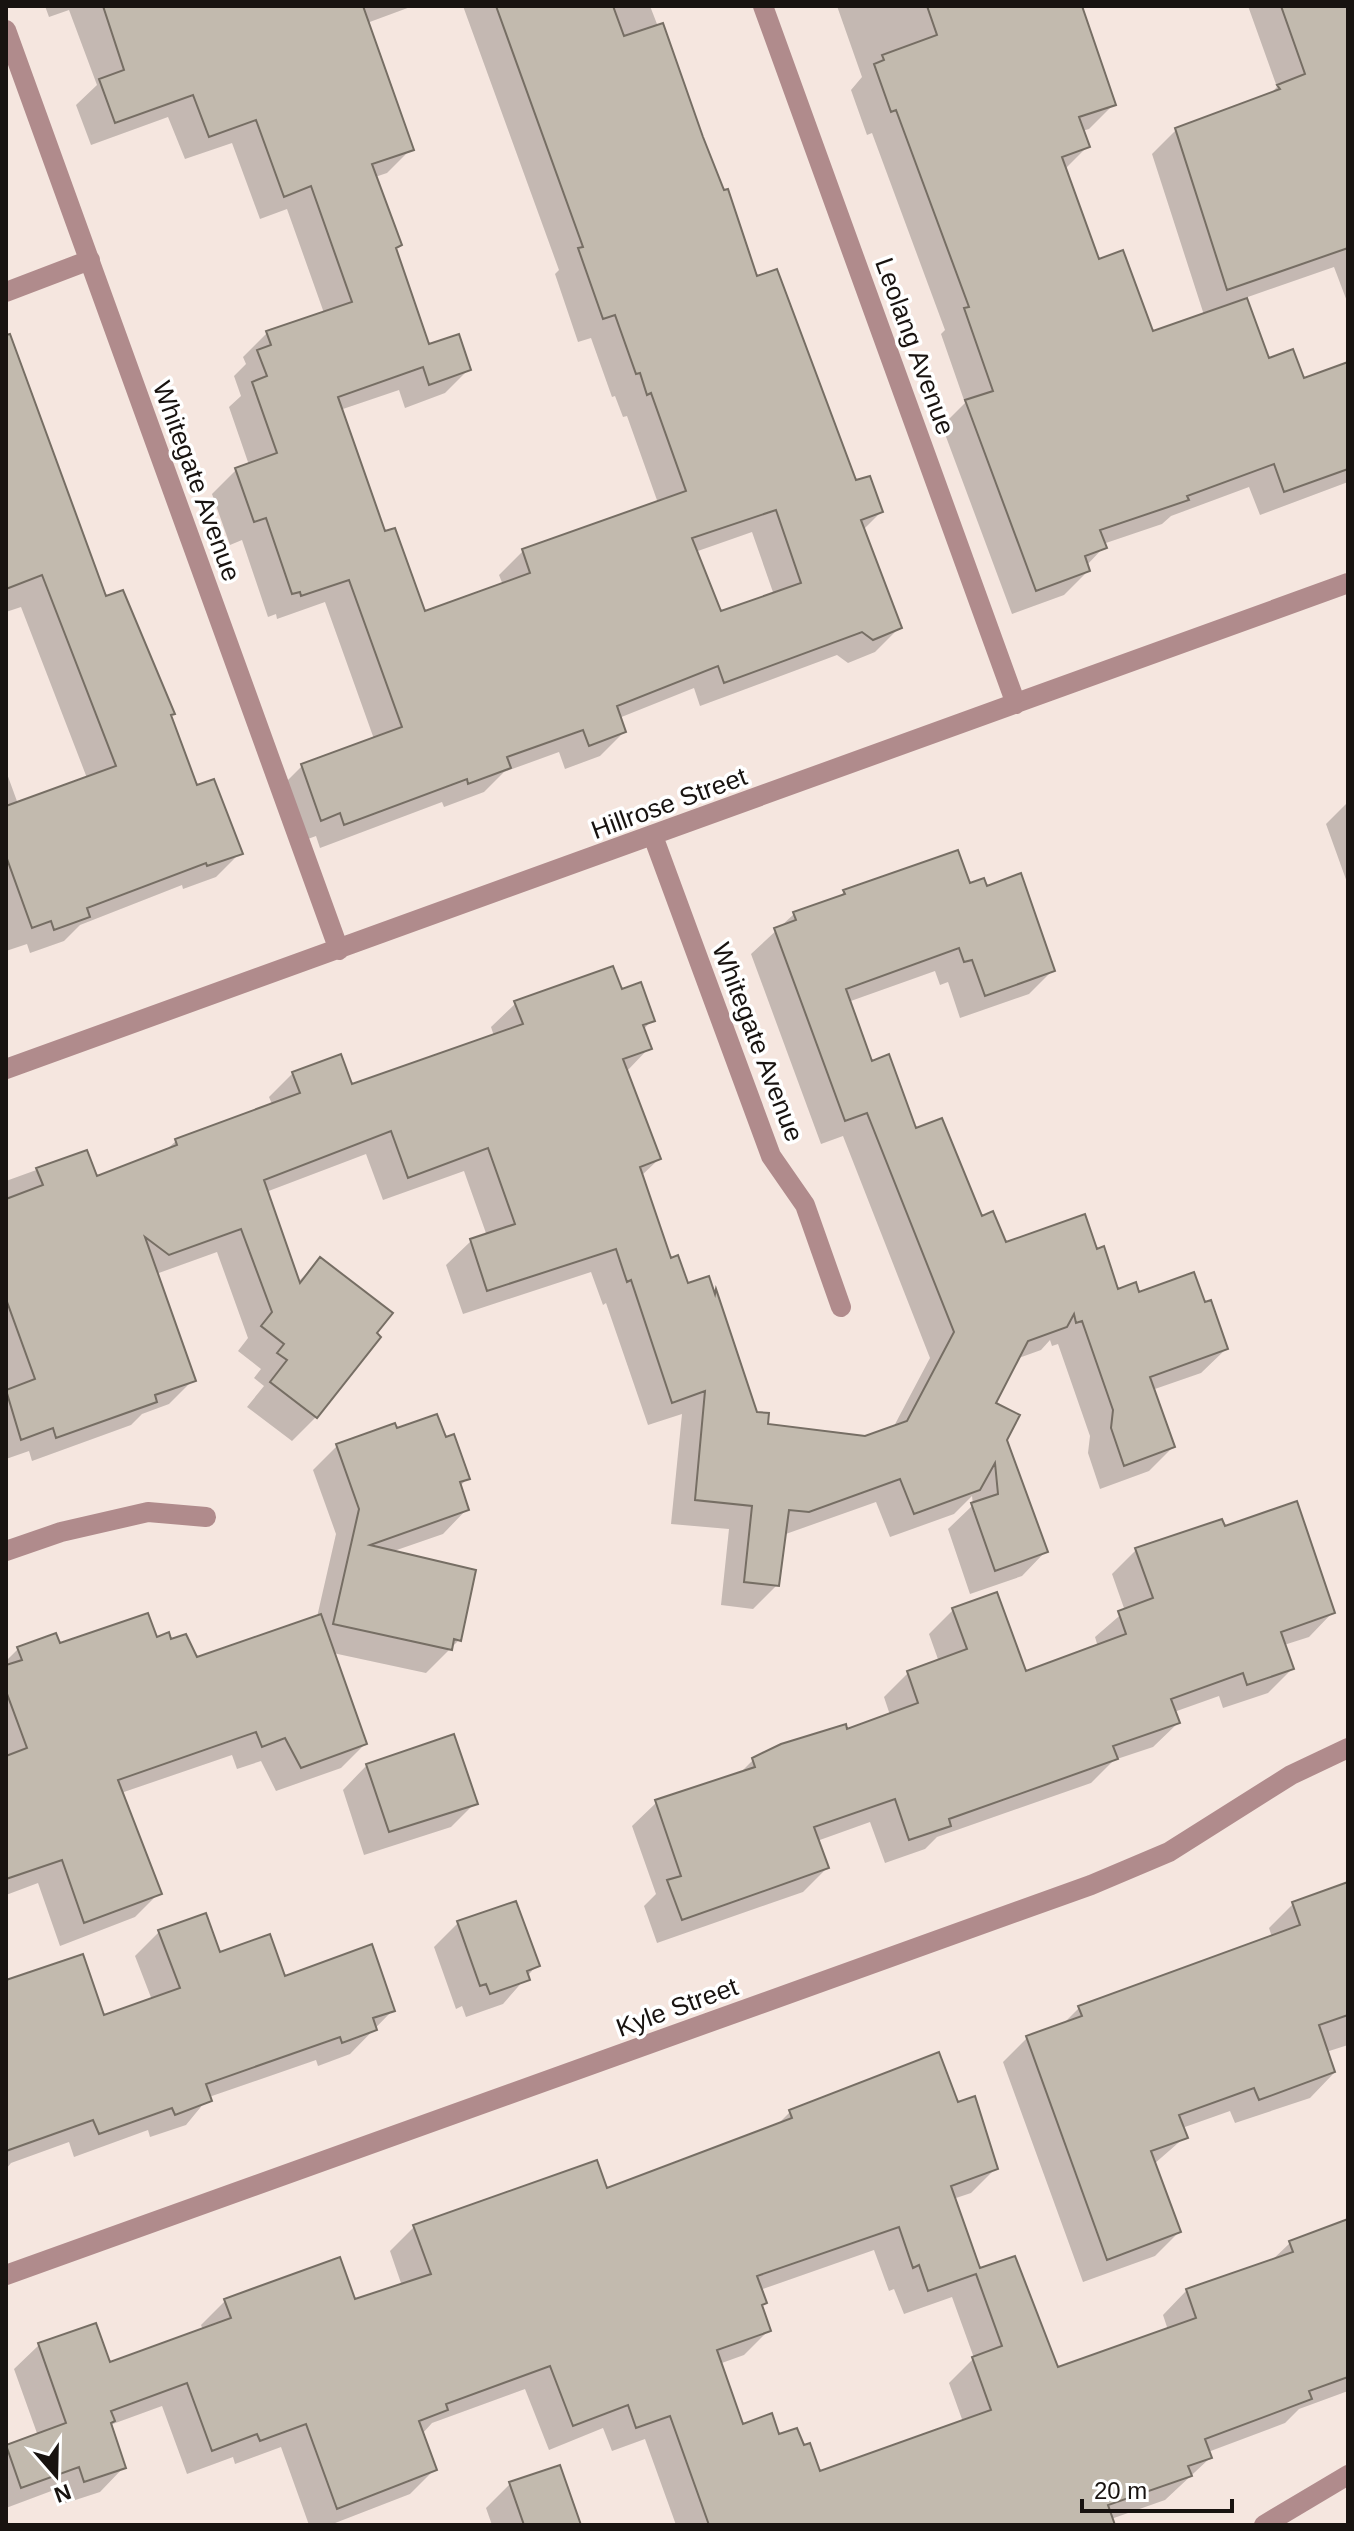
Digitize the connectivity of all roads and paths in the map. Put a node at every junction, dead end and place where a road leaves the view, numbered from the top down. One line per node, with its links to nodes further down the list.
1 (763, 6): 6 (street, Leolang Avenue)
2 (6, 30): 3 (street, Whitegate Avenue)
3 (90, 260): 4 (street); 8 (street, Whitegate Avenue)
4 (6, 292)
5 (1348, 583): 6 (street, Hillrose Street)
6 (1016, 704): 7 (street, Hillrose Street)
7 (653, 836): 8 (street, Hillrose Street); 10 (street, Whitegate Avenue)
8 (339, 950): 9 (street, Hillrose Street)
9 (6, 1069)
10 (841, 1307)
11 (206, 1517): 12 (street)
12 (6, 1551)
13 (1348, 1748): 14 (street, Kyle Street)
14 (6, 2275)
15 (1348, 2475): 16 (street)
16 (1264, 2525)

